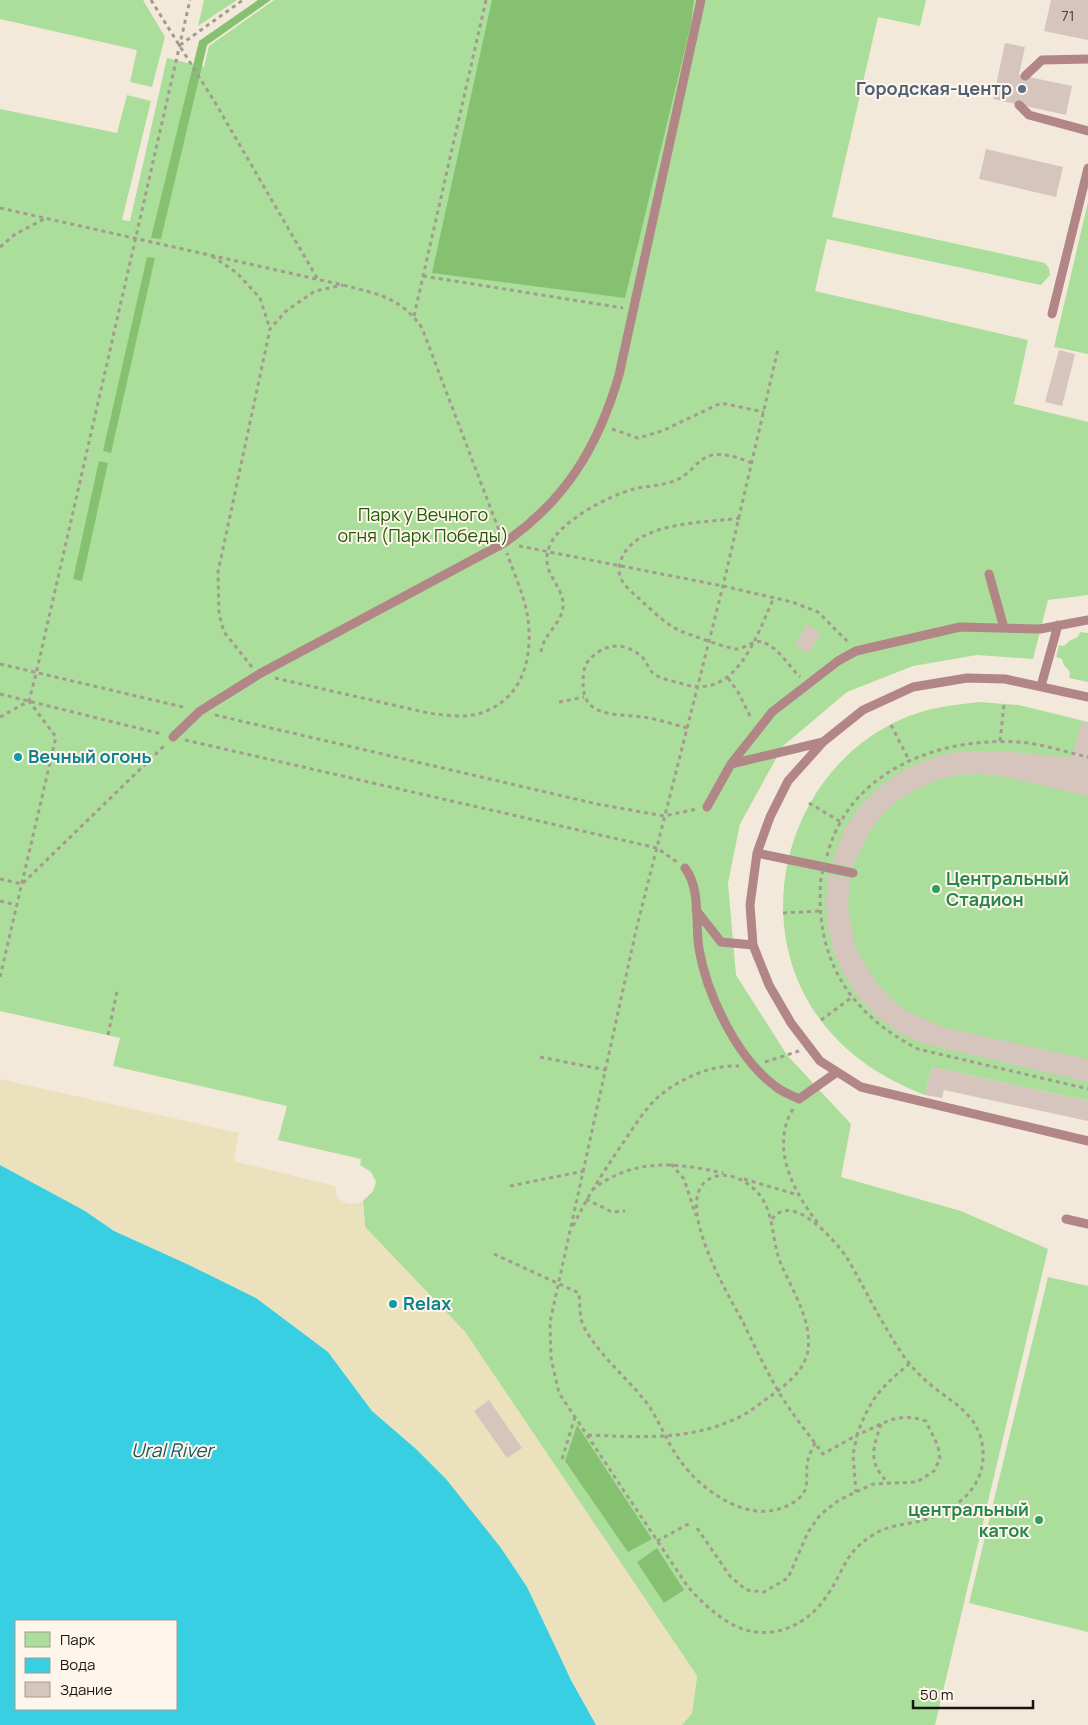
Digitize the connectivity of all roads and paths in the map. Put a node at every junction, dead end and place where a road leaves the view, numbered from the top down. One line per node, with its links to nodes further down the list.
1 (151, 0): 6 (path)
2 (190, 0): 6 (path)
3 (243, 0): 6 (path)
4 (486, 0): 17 (path)
5 (701, 0): 20 (lane)
6 (179, 45): 14 (path); 18 (path)
7 (1088, 59): 8 (lane)
8 (1025, 76)
9 (1019, 105): 10 (lane)
10 (1088, 131)
11 (1088, 168): 21 (lane)
12 (0, 208): 13 (path)
13 (46, 218): 14 (path); 15 (path)
14 (136, 238): 16 (path); 44 (path)
15 (0, 247)
16 (209, 254): 18 (path); 23 (path)
17 (423, 276): 20 (path); 22 (path)
18 (318, 279): 19 (path)
19 (343, 285): 22 (path); 23 (path)
20 (634, 310): 26 (lane)
21 (1052, 314)
22 (414, 316): 29 (path)
23 (270, 329): 43 (path)
24 (778, 349): 25 (path)
25 (764, 412): 26 (path); 27 (path)
26 (602, 425): 29 (lane)
27 (753, 463): 28 (path); 30 (path)
28 (740, 518): 31 (path); 33 (path)
29 (504, 543): 30 (path); 43 (lane); 43 (path)
30 (549, 552): 31 (path); 41 (path)
31 (620, 566): 33 (path); 38 (path)
32 (989, 574): 37 (lane)
33 (723, 586): 34 (path); 38 (path)
34 (774, 597): 39 (path); 40 (path)
35 (1088, 620): 36 (lane)
36 (1058, 626): 37 (lane); 47 (lane)
37 (1004, 628): 40 (lane)
38 (710, 640): 39 (path); 48 (path)
39 (754, 642): 45 (path); 46 (path)
40 (856, 651): 46 (lane)
41 (540, 652)
42 (0, 664): 44 (path)
43 (261, 673): 55 (lane)
44 (36, 674): 52 (path); 55 (path)
45 (728, 678): 48 (path); 59 (path)
46 (807, 686): 59 (lane)
47 (1041, 686): 51 (lane); 61 (lane)
48 (697, 689): 50 (path); 58 (path)
49 (0, 694): 52 (path)
50 (584, 697): 53 (path); 58 (path)
51 (1088, 697)
52 (29, 701): 56 (path); 60 (path); 75 (path)
53 (559, 702)
54 (1004, 704): 62 (path)
55 (200, 711): 60 (lane); 68 (path)
56 (0, 717)
57 (891, 725): 64 (path)
58 (687, 728): 68 (path)
59 (759, 728): 65 (lane)
60 (173, 737): 70 (path); 75 (path)
61 (823, 742): 65 (lane); 71 (lane)
62 (1000, 742): 63 (path); 64 (path)
63 (1088, 757)
64 (909, 760): 69 (path)
65 (731, 764): 67 (lane)
66 (809, 803): 69 (path)
67 (707, 807): 68 (path)
68 (664, 816): 70 (path)
69 (841, 822): 79 (path, bridge)
70 (657, 848): 72 (path); 90 (path)
71 (757, 853): 73 (lane); 81 (lane)
72 (685, 868): 78 (lane)
73 (853, 873)
74 (0, 879): 75 (path)
75 (22, 884): 77 (path)
76 (0, 902): 77 (path)
77 (16, 906): 82 (path)
78 (696, 910): 81 (lane); 89 (lane)
79 (820, 911): 80 (path); 84 (path)
80 (783, 913)
81 (753, 945): 87 (lane)
82 (0, 977)
83 (117, 991): 86 (path)
84 (852, 998): 85 (path); 92 (path)
85 (821, 1020)
86 (108, 1035)
87 (810, 1048): 89 (path); 91 (lane)
88 (540, 1056): 90 (path)
89 (754, 1066): 93 (lane); 99 (path)
90 (606, 1070): 96 (path)
91 (837, 1072): 93 (lane); 94 (lane)
92 (1088, 1088)
93 (799, 1099): 100 (path)
94 (1088, 1141)
95 (671, 1164): 97 (path); 99 (path); 105 (path)
96 (584, 1171): 98 (path); 108 (path)
97 (726, 1174): 100 (path); 103 (path); 105 (path)
98 (510, 1186)
99 (589, 1192): 101 (path)
100 (798, 1196): 107 (path)
101 (586, 1199): 102 (path); 108 (path)
102 (625, 1211)
103 (772, 1219): 107 (path); 112 (path)
104 (1066, 1219): 106 (lane)
105 (698, 1221): 112 (path)
106 (1088, 1224)
107 (824, 1230): 111 (path)
108 (570, 1231): 110 (path)
109 (494, 1254): 110 (path)
110 (558, 1284): 113 (path); 117 (path)
111 (909, 1364): 116 (path); 124 (path)
112 (778, 1391): 117 (path); 118 (path)
113 (575, 1417): 115 (path); 119 (path)
114 (882, 1424): 116 (path); 120 (path); 120 (path)
115 (587, 1435): 117 (path); 124 (path)
116 (857, 1435): 118 (path); 121 (path)
117 (666, 1436): 118 (path)
118 (815, 1442)
119 (562, 1459)
120 (889, 1484): 121 (path)
121 (856, 1492): 123 (path)
122 (692, 1522): 124 (path)
123 (697, 1528)
124 (657, 1541)

